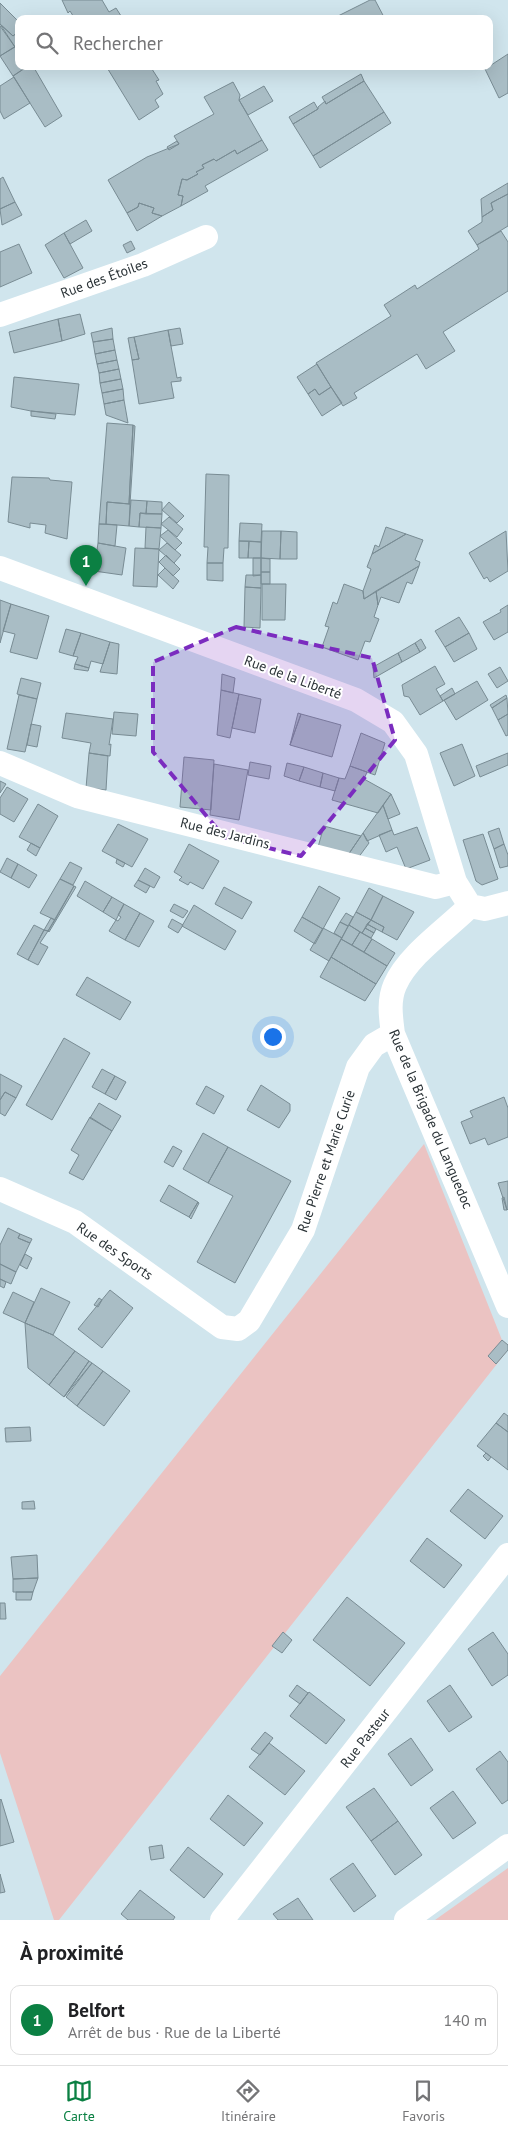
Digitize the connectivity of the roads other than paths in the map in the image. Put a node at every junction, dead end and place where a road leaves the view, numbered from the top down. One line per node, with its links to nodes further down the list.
1 (206, 237): 2 (street, Rue des Étoiles)
2 (0, 315)
3 (0, 568): 5 (street, Rue de la Liberté)
4 (0, 763): 5 (street, Rue des Jardins)
5 (455, 882): 7 (street, Rue de la Liberté)
6 (508, 903): 7 (street)
7 (470, 906): 8 (street, Rue de la Brigade du Languedoc)
8 (393, 1034): 10 (street, Rue de la Brigade du Languedoc); 11 (street, Rue Pierre et Marie Curie)
9 (0, 1189): 11 (street, Rue des Sports)
10 (508, 1306)
11 (222, 1327)
12 (508, 1556): 14 (street, Rue Pasteur)
13 (508, 1846): 15 (street)
14 (222, 1920)
15 (406, 1920)

